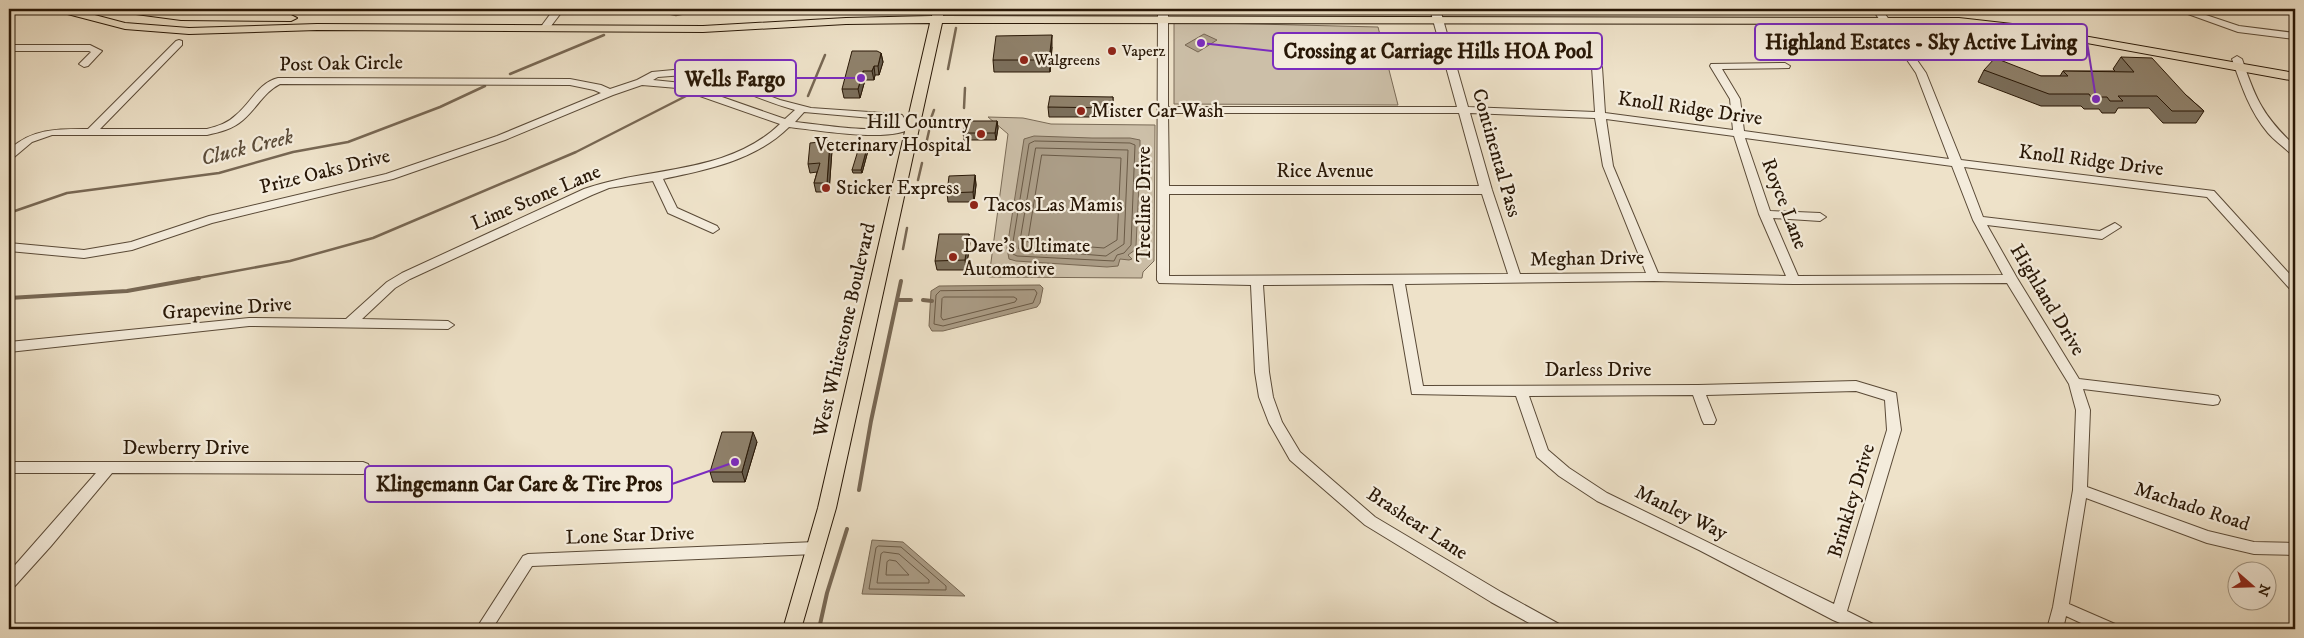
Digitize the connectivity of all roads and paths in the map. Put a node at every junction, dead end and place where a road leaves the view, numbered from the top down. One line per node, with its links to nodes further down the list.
1 (60, 9): 11 (main road)
2 (121, 9): 9 (main road)
3 (559, 9): 10 (street)
4 (2178, 9): 12 (street)
5 (938, 13): 6 (main road); 10 (main road); 28 (main road, West Whitestone Boulevard)
6 (1162, 14): 7 (main road); 24 (street, Treeline Drive)
7 (1437, 14): 8 (main road); 25 (street, Continental Pass)
8 (1883, 17): 15 (main road); 33 (street, Highland Drive)
9 (388, 19): 10 (main road); 11 (main road)
10 (547, 24): 11 (main road)
11 (380, 28)
12 (2295, 36)
13 (179, 43): 29 (street)
14 (9, 48): 16 (street)
15 (2239, 63): 19 (main road); 20 (main road); 31 (street)
16 (84, 64)
17 (1785, 66): 30 (street, Royce Lane)
18 (1597, 67): 26 (street)
19 (2295, 69)
20 (2295, 77)
21 (641, 82): 22 (street, Prize Oaks Drive); 23 (street, Prize Oaks Drive); 27 (street, Prize Oaks Drive)
22 (608, 93): 29 (street, Post Oak Circle); 42 (street, Prize Oaks Drive)
23 (802, 109): 27 (street, Lime Stone Lane); 28 (street, Prize Oaks Drive)
24 (1162, 110): 25 (street, Knoll Ridge Drive); 35 (street, Treeline Drive)
25 (1464, 110): 26 (street, Knoll Ridge Drive); 36 (street, Continental Pass)
26 (1600, 115): 30 (street, Knoll Ridge Drive); 43 (street)
27 (789, 124): 28 (street, Prize Oaks Drive); 34 (street, Lime Stone Lane)
28 (907, 126): 64 (main road, West Whitestone Boulevard)
29 (91, 132): 32 (street, Post Oak Circle)
30 (1739, 135): 33 (street, Knoll Ridge Drive); 37 (street, Royce Lane)
31 (2295, 152)
32 (9, 156)
33 (1955, 163): 39 (street, Highland Drive); 50 (street, Knoll Ridge Drive)
34 (656, 176): 41 (street); 51 (street, Lime Stone Lane)
35 (1163, 190): 36 (street, Rice Avenue); 47 (street, Treeline Drive)
36 (1486, 190): 44 (street, Continental Pass)
37 (1765, 214): 38 (street); 48 (street, Royce Lane)
38 (1820, 217)
39 (1979, 220): 40 (street); 46 (street, Highland Drive)
40 (2115, 227)
41 (713, 229)
42 (9, 247)
43 (1654, 277): 44 (street, Meghan Drive); 48 (street, Meghan Drive)
44 (1515, 278): 45 (street, Meghan Drive)
45 (1398, 279): 49 (street, Meghan Drive); 55 (street, Darless Drive)
46 (2011, 279): 48 (street, Meghan Drive); 54 (street, Highland Drive)
47 (1163, 280): 49 (street, Meghan Drive)
48 (1794, 280)
49 (1257, 281): 71 (street, Brashear Lane)
50 (2295, 287)
51 (350, 324): 52 (street, Grapevine Drive); 53 (street, Grapevine Drive)
52 (448, 325)
53 (9, 347)
54 (2075, 383): 58 (street); 63 (street, Highland Drive)
55 (1521, 390): 56 (street, Darless Drive); 68 (street, Manley Way)
56 (1698, 390): 57 (street, Darless Drive); 59 (street)
57 (1891, 397): 68 (street, Brinkley Drive)
58 (2213, 400)
59 (1709, 420)
60 (9, 467): 61 (street, Dewberry Drive)
61 (108, 468): 62 (street, Dewberry Drive); 66 (street)
62 (363, 468)
63 (2080, 490): 65 (street, Machado Road); 67 (street, Highland Drive)
64 (815, 548): 69 (street, Lone Star Drive); 70 (main road, West Whitestone Boulevard)
65 (2295, 549)
66 (9, 582)
67 (2062, 607): 73 (street, Highland Drive); 74 (street)
68 (1838, 615): 72 (street, Manley Way)
69 (484, 629)
70 (792, 629)
71 (1554, 629)
72 (1868, 629)
73 (2055, 629)
74 (2110, 629)

